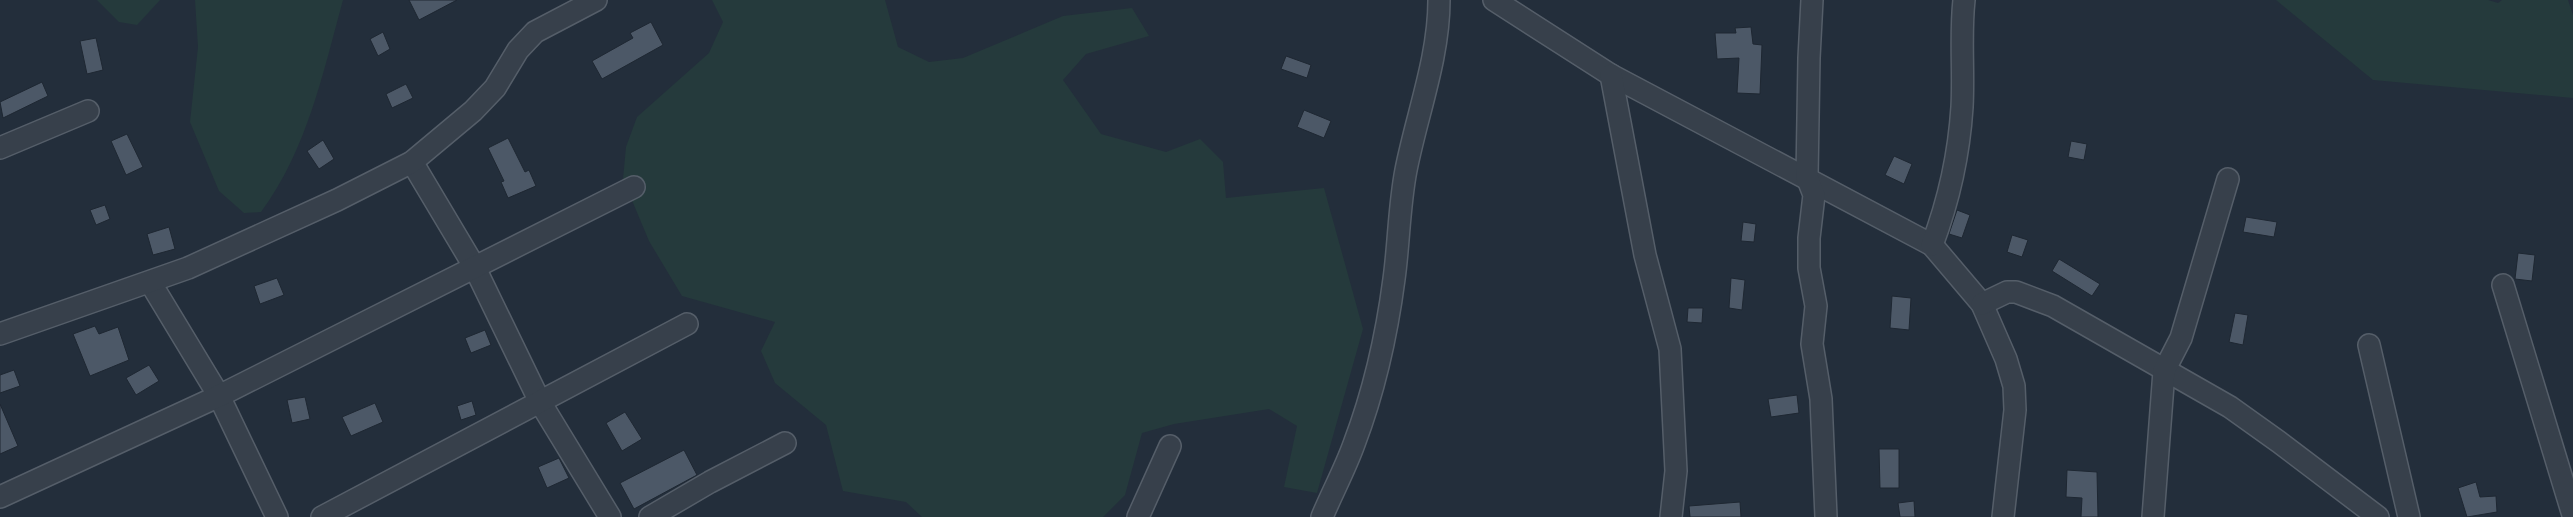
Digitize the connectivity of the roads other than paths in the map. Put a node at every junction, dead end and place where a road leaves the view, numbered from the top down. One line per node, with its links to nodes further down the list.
1 (596, 0): 9 (street)
2 (1439, 0): 33 (street)
3 (1494, 0): 6 (street)
4 (1812, 0): 10 (street)
5 (1964, 0): 13 (street)
6 (1611, 75): 10 (street); 34 (street)
7 (88, 111): 8 (street)
8 (0, 148)
9 (412, 162): 14 (street); 15 (street)
10 (1807, 177): 13 (street); 35 (street)
11 (2228, 179): 21 (street)
12 (634, 187): 14 (street)
13 (1932, 245): 17 (street)
14 (474, 266): 22 (street); 23 (street)
15 (150, 282): 19 (street); 22 (street)
16 (2503, 285): 27 (street)
17 (1982, 304): 21 (street); 36 (street)
18 (687, 324): 23 (street)
19 (0, 334)
20 (2369, 344): 39 (street)
21 (2164, 372): 37 (street); 38 (street)
22 (219, 396): 26 (street); 28 (street)
23 (540, 402): 29 (street); 30 (street)
24 (785, 443): 31 (street)
25 (1170, 446): 32 (street)
26 (0, 497)
27 (2573, 515)
28 (277, 517)
29 (322, 517)
30 (610, 517)
31 (650, 517)
32 (1138, 517)
33 (1322, 517)
34 (1671, 517)
35 (1826, 517)
36 (2003, 517)
37 (2153, 517)
38 (2378, 517)
39 (2409, 517)

